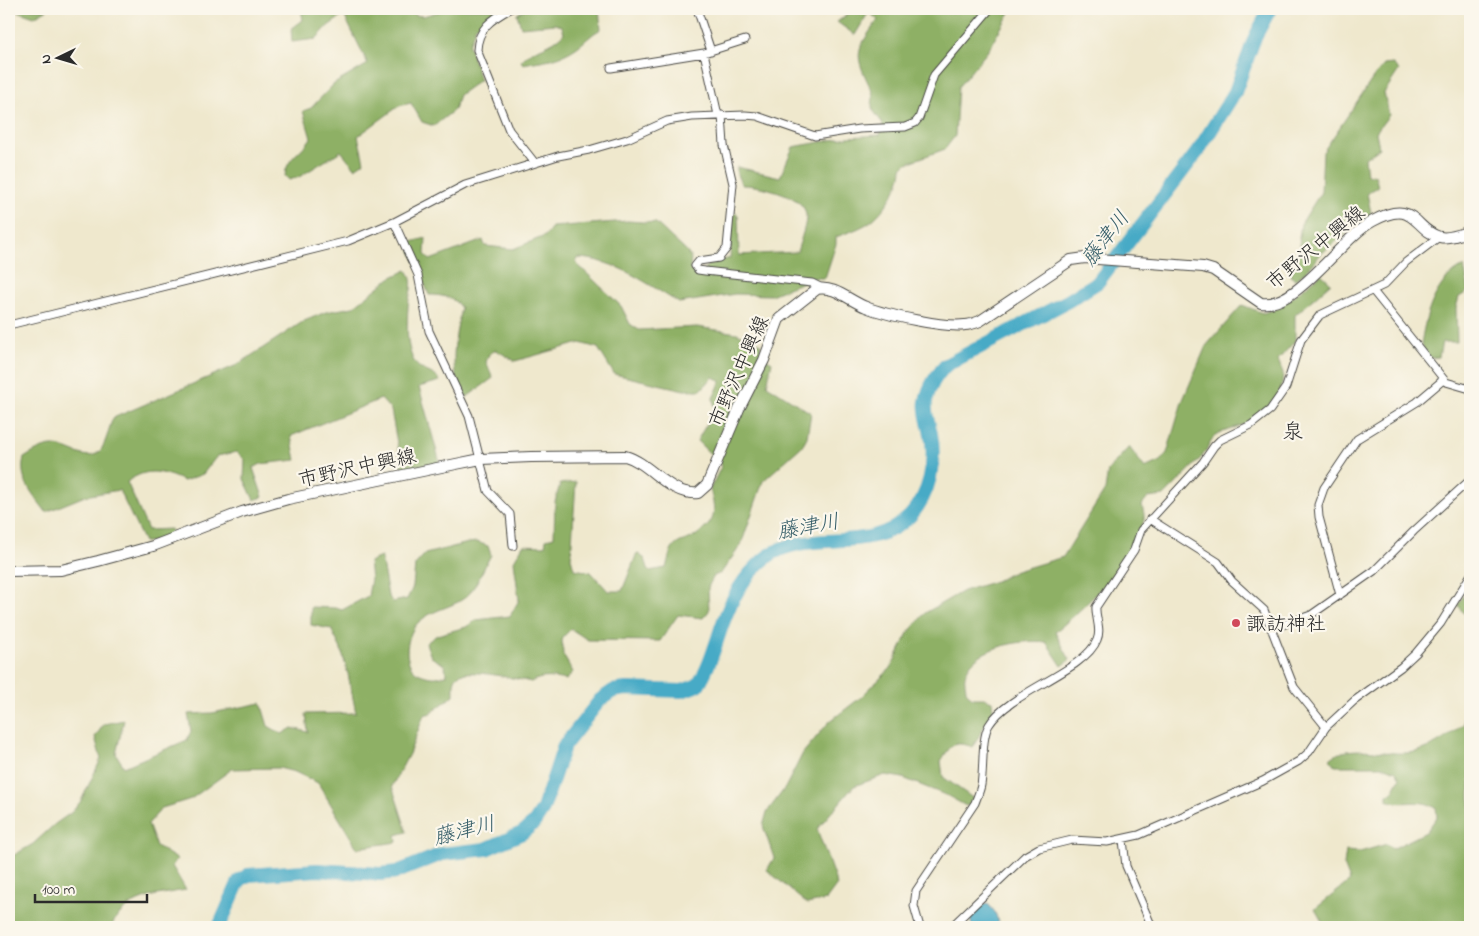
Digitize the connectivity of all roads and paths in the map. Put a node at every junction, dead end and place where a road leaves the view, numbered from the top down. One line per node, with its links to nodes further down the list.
1 (510, 9): 8 (street)
2 (696, 9): 5 (street)
3 (990, 9): 7 (street)
4 (744, 40): 5 (street)
5 (708, 52): 6 (street); 7 (street)
6 (611, 68)
7 (720, 115): 8 (street); 12 (street)
8 (535, 163): 9 (street)
9 (394, 222): 14 (street); 17 (street)
10 (1470, 231): 11 (main road)
11 (1439, 237): 12 (main road, 市野沢中興線); 13 (street)
12 (823, 288): 17 (main road, 市野沢中興線)
13 (1373, 292): 15 (street); 19 (street)
14 (9, 325)
15 (1444, 380): 16 (street); 23 (street)
16 (1470, 389)
17 (481, 459): 20 (street); 21 (main road, 市野沢中興線)
18 (1470, 480): 23 (street)
19 (1150, 519): 24 (street); 27 (street)
20 (513, 546)
21 (9, 571)
22 (1470, 576): 25 (street)
23 (1340, 595): 24 (street)
24 (1271, 629): 25 (street)
25 (1326, 727): 26 (street)
26 (1123, 840): 28 (street); 29 (street)
27 (920, 927)
28 (951, 927)
29 (1152, 927)

